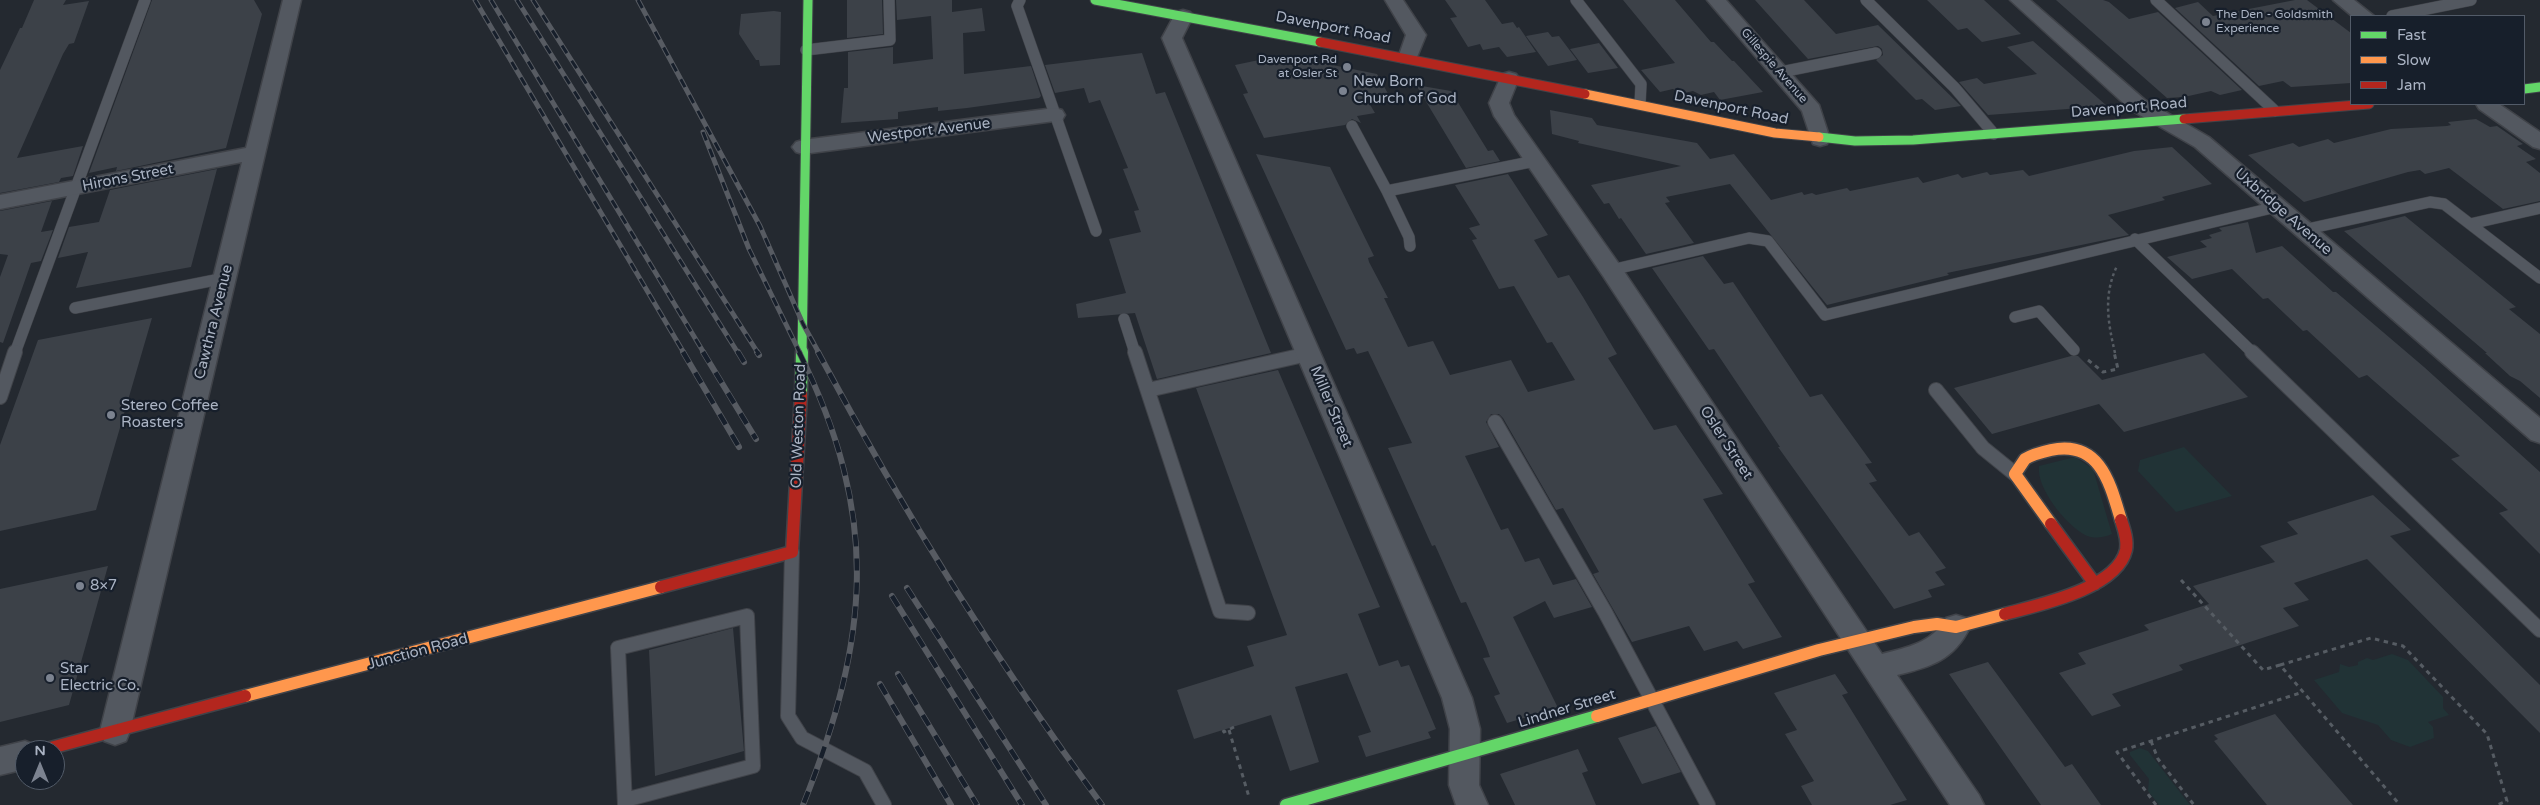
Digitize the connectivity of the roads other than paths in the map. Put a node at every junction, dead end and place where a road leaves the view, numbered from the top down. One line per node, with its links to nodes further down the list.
1 (145, 0): 38 (lane)
2 (292, 0): 36 (street, Cawthra Avenue)
3 (808, 0): 18 (street, Old Weston Road)
4 (889, 0): 18 (lane)
5 (1020, 0): 29 (lane)
6 (1095, 0): 17 (street, Davenport Road)
7 (1394, 0): 20 (street)
8 (1576, 0): 25 (lane)
9 (1716, 0): 21 (street, Gillespie Avenue)
10 (1866, 0): 32 (lane)
11 (2019, 0): 30 (street, Uxbridge Avenue)
12 (2156, 0): 28 (lane)
13 (2342, 0): 15 (street)
14 (2471, 0): 16 (lane)
15 (2363, 15)
16 (2397, 15)
17 (1183, 16): 20 (street, Davenport Road); 55 (street, Miller Street)
18 (806, 50): 35 (street, Old Weston Road)
19 (1876, 52): 21 (lane)
20 (1408, 58): 22 (street, Davenport Road)
21 (1781, 72): 33 (street, Gillespie Avenue)
22 (1509, 78): 25 (street, Davenport Road); 37 (street, Osler Street)
23 (2540, 87): 24 (street)
24 (2525, 89)
25 (1640, 104): 33 (street, Davenport Road)
26 (2356, 105): 28 (street, Davenport Road)
27 (2487, 105): 34 (street)
28 (2275, 111): 30 (street, Davenport Road)
29 (1055, 115): 35 (street, Westport Avenue); 45 (lane)
30 (2163, 120): 32 (street, Davenport Road); 41 (street, Uxbridge Avenue)
31 (1352, 126): 39 (lane)
32 (1994, 134): 33 (street, Davenport Road)
33 (1820, 139)
34 (2540, 142)
35 (804, 147): 62 (street, Old Weston Road)
36 (255, 153): 38 (street, Hirons Street); 49 (street, Cawthra Avenue)
37 (1535, 161): 39 (lane); 48 (street, Osler Street)
38 (76, 188): 40 (street, Hirons Street); 58 (lane)
39 (1387, 191): 47 (lane)
40 (0, 202)
41 (2276, 207): 44 (street, Uxbridge Avenue); 46 (lane)
42 (2540, 208): 43 (lane)
43 (2470, 224): 44 (lane); 50 (lane)
44 (2304, 230): 60 (street, Uxbridge Avenue)
45 (1096, 231)
46 (2135, 238): 48 (lane); 66 (lane)
47 (1410, 246)
48 (1611, 270): 67 (street, Osler Street)
49 (225, 278): 51 (lane); 70 (street, Cawthra Avenue)
50 (2540, 278)
51 (75, 308)
52 (2015, 317): 54 (lane)
53 (1124, 319): 56 (lane)
54 (2074, 350)
55 (1308, 354): 56 (lane); 72 (street, Miller Street)
56 (1148, 390): 64 (lane)
57 (1936, 390): 61 (lane)
58 (0, 397)
59 (1495, 422): 69 (lane)
60 (2540, 433)
61 (2015, 474): 63 (street); 63 (street)
62 (792, 552): 70 (street, Junction Road); 77 (lane, Old Weston Road)
63 (2095, 584): 65 (street)
64 (1248, 613)
65 (1956, 628): 67 (street, Lindner Street); 68 (street)
66 (2540, 630)
67 (1857, 641): 68 (street, Osler Street); 69 (street, Lindner Street)
68 (1876, 668): 81 (street, Osler Street)
69 (1654, 699): 72 (street, Lindner Street); 80 (lane)
70 (115, 731): 71 (street, Junction Road)
71 (65, 744)
72 (1464, 755): 75 (street, Lindner Street); 79 (street, Miller Street)
73 (15, 757): 74 (street)
74 (0, 761)
75 (1307, 802): 78 (street, Lindner Street)
76 (625, 803): 76 (lane)
77 (884, 805)
78 (1286, 805)
79 (1472, 805)
80 (1708, 805)
81 (1968, 805)

